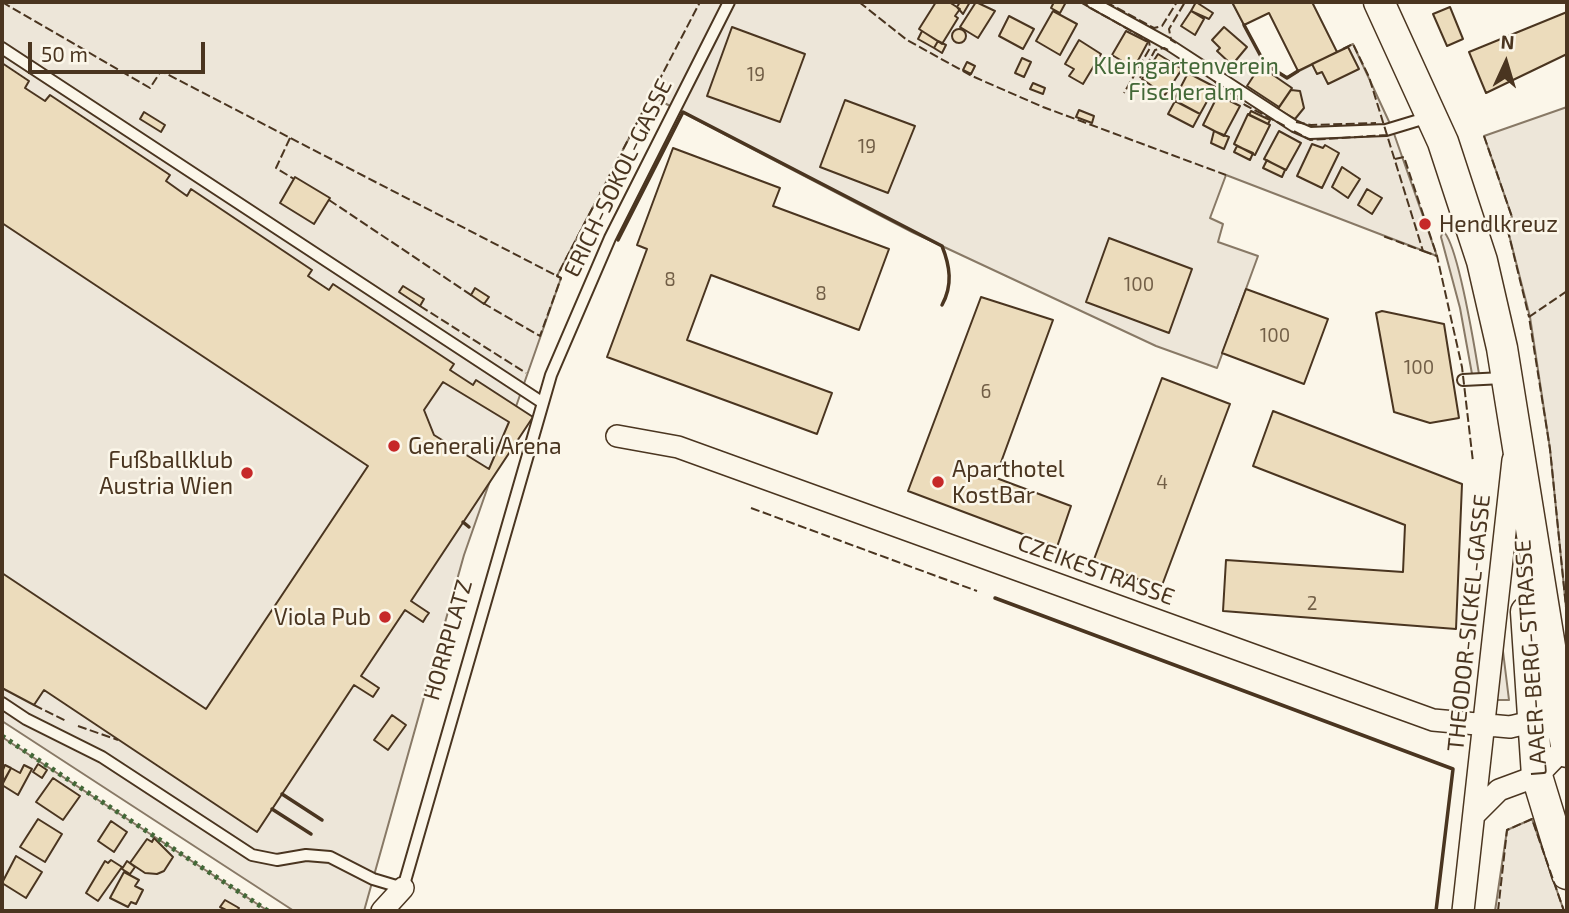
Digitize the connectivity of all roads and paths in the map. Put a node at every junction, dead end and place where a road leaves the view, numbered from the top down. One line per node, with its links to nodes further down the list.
1 (729, 2): 6 (lane, ERICH-SOKOL-GASSE)
2 (1092, 2): 5 (lane)
3 (1379, 2): 5 (main road, LAAER-BERG-STRASSE)
4 (2, 48): 9 (lane)
5 (1432, 117): 7 (main road, LAAER-BERG-STRASSE)
6 (551, 375): 9 (lane, HORRPLATZ)
7 (1506, 378): 8 (lane); 11 (main road, LAAER-BERG-STRASSE)
8 (1463, 380)
9 (543, 404): 19 (lane, HORRPLATZ)
10 (617, 436): 14 (street, CZEIKESTRASSE)
11 (1515, 437): 13 (main road, LAAER-BERG-STRASSE); 14 (street, THEODOR-SICKEL-GASSE)
12 (2, 703): 19 (lane)
13 (1547, 717): 14 (street, CZEIKESTRASSE); 15 (main road, LAAER-BERG-STRASSE); 16 (main road, LAAER-BERG-STRASSE)
14 (1484, 727): 17 (street, THEODOR-SICKEL-GASSE)
15 (1566, 749): 16 (street)
16 (1537, 776): 17 (street); 18 (main road, LAAER-BERG-STRASSE)
17 (1475, 814): 21 (street, THEODOR-SICKEL-GASSE)
18 (1567, 874)
19 (403, 888): 20 (street, HORRPLATZ)
20 (382, 911)
21 (1463, 911)

